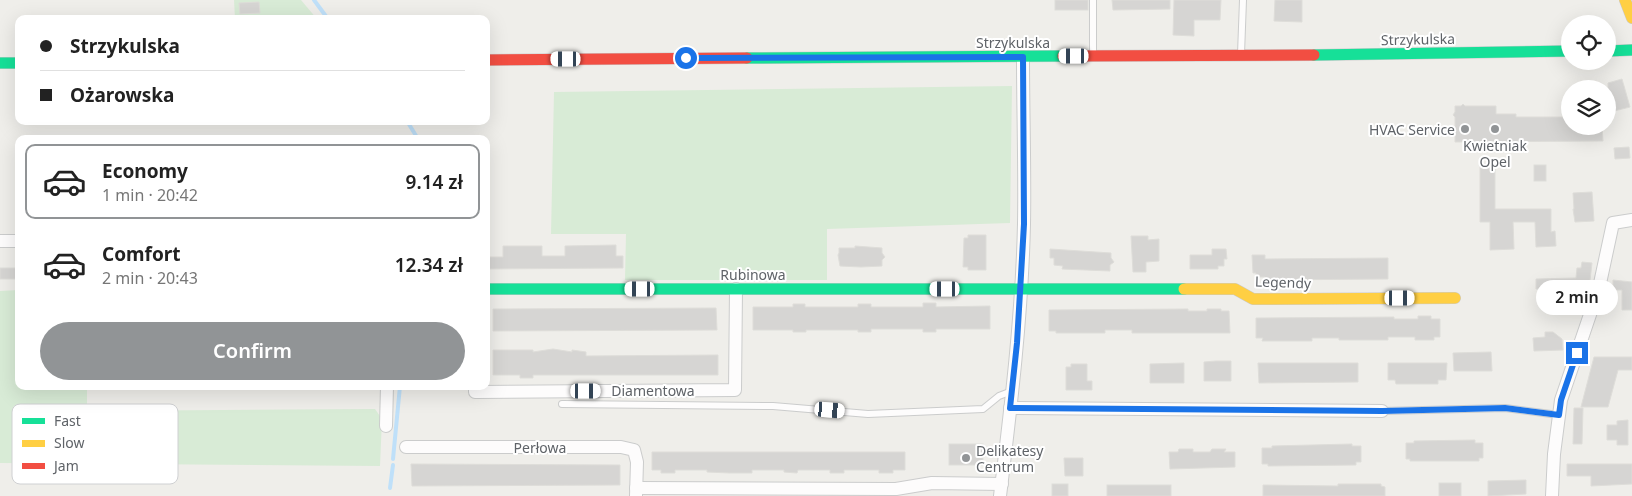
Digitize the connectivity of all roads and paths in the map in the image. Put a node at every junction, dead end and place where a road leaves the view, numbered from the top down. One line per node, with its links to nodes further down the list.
1 (1093, 0): 9 (lane)
2 (1242, 0): 8 (lane)
3 (1625, 0): 4 (street)
4 (1632, 18)
5 (1632, 50): 7 (street)
6 (1561, 51): 8 (street, Strzykulska)
7 (1616, 51)
8 (1241, 55): 9 (street, Strzykulska)
9 (1093, 56): 10 (street, Strzykulska)
10 (1023, 57): 11 (street, Strzykulska); 19 (street)
11 (490, 60)
12 (0, 63): 13 (street)
13 (15, 63)
14 (1632, 220): 27 (street)
15 (0, 241): 16 (street)
16 (15, 241)
17 (490, 289): 18 (street, Rubinowa)
18 (736, 289): 19 (street, Rubinowa); 22 (street, Diamentowa)
19 (1021, 289): 20 (street, Legendy); 23 (street)
20 (1455, 298)
21 (387, 390): 28 (street)
22 (475, 390)
23 (1012, 391): 24 (lane); 25 (street)
24 (562, 404)
25 (1010, 408): 26 (street); 30 (street)
26 (1382, 411): 27 (lane)
27 (1559, 415): 32 (street)
28 (386, 426)
29 (406, 447): 31 (street, Perłowa)
30 (1001, 490): 31 (street)
31 (636, 492)
32 (1552, 496)

